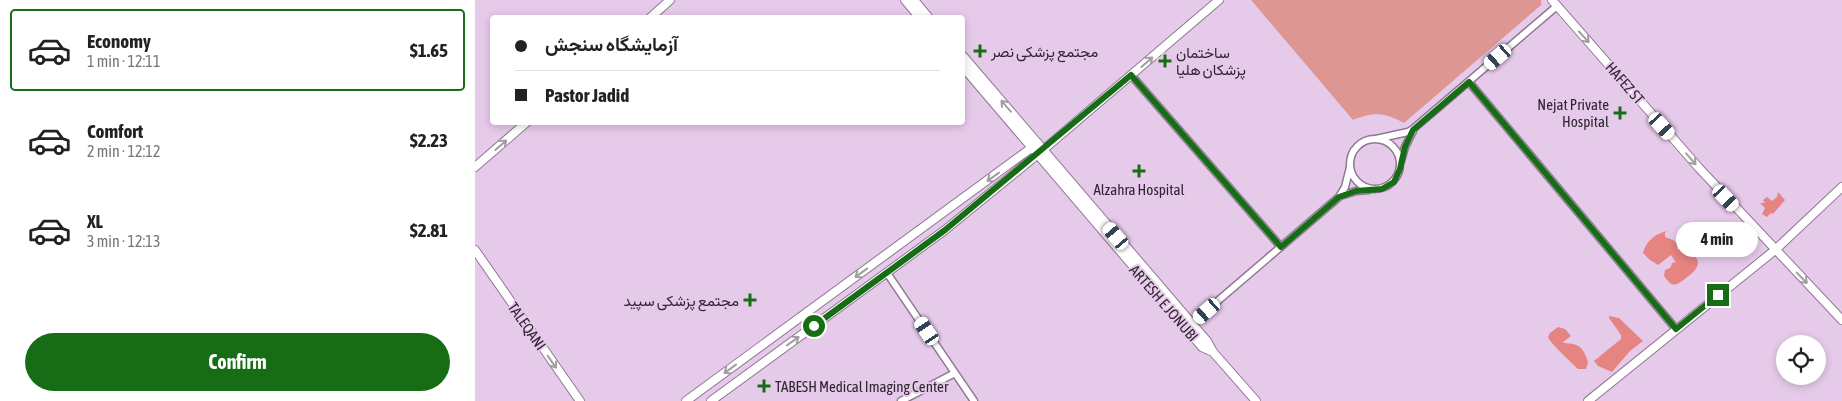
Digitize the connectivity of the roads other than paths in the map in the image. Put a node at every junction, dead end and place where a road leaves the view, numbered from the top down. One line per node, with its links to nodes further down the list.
1 (670, 0): 6 (main road)
2 (905, 0): 7 (main road)
3 (914, 0): 8 (main road)
4 (1219, 0): 11 (main road, one-way to 4)
5 (1554, 3): 12 (street); 27 (main road, HAFEZ ST, one-way to 27)
6 (653, 15)
7 (918, 15)
8 (926, 15)
9 (965, 59): 16 (main road, ARTESH E JONUBI, one-way to 9)
10 (965, 70): 16 (main road, ARTESH E JONUBI)
11 (1131, 75): 16 (main road); 25 (street)
12 (1469, 82): 14 (street); 31 (street)
13 (524, 125): 18 (main road, one-way to 13)
14 (1413, 130): 15 (street); 17 (street)
15 (1377, 139): 17 (street); 19 (street)
16 (1037, 149): 23 (main road, one-way to 23); 24 (main road); 30 (main road, ARTESH E JONUBI); 32 (main road, ARTESH E JONUBI)
17 (1401, 162): 21 (street)
18 (475, 167)
19 (1350, 167): 21 (street); 22 (street)
20 (1842, 188): 27 (main road)
21 (1374, 190): 22 (street)
22 (1339, 197): 25 (street)
23 (937, 218): 24 (main road); 35 (main road, one-way to 35)
24 (945, 230): 28 (main road)
25 (1281, 247): 30 (street)
26 (475, 250): 34 (main road, TALEQANI, one-way to 34)
27 (1775, 250): 29 (main road, HAFEZ ST, one-way to 29); 31 (main road)
28 (887, 273): 33 (street); 36 (main road, one-way to 28)
29 (1842, 320)
30 (1192, 323): 32 (main road, ARTESH E JONUBI)
31 (1676, 329): 40 (main road)
32 (1213, 352): 39 (main road, ARTESH E JONUBI)
33 (955, 373): 37 (street); 38 (street)
34 (579, 401)
35 (686, 401)
36 (711, 401)
37 (901, 401)
38 (974, 401)
39 (1256, 401)
40 (1588, 401)

